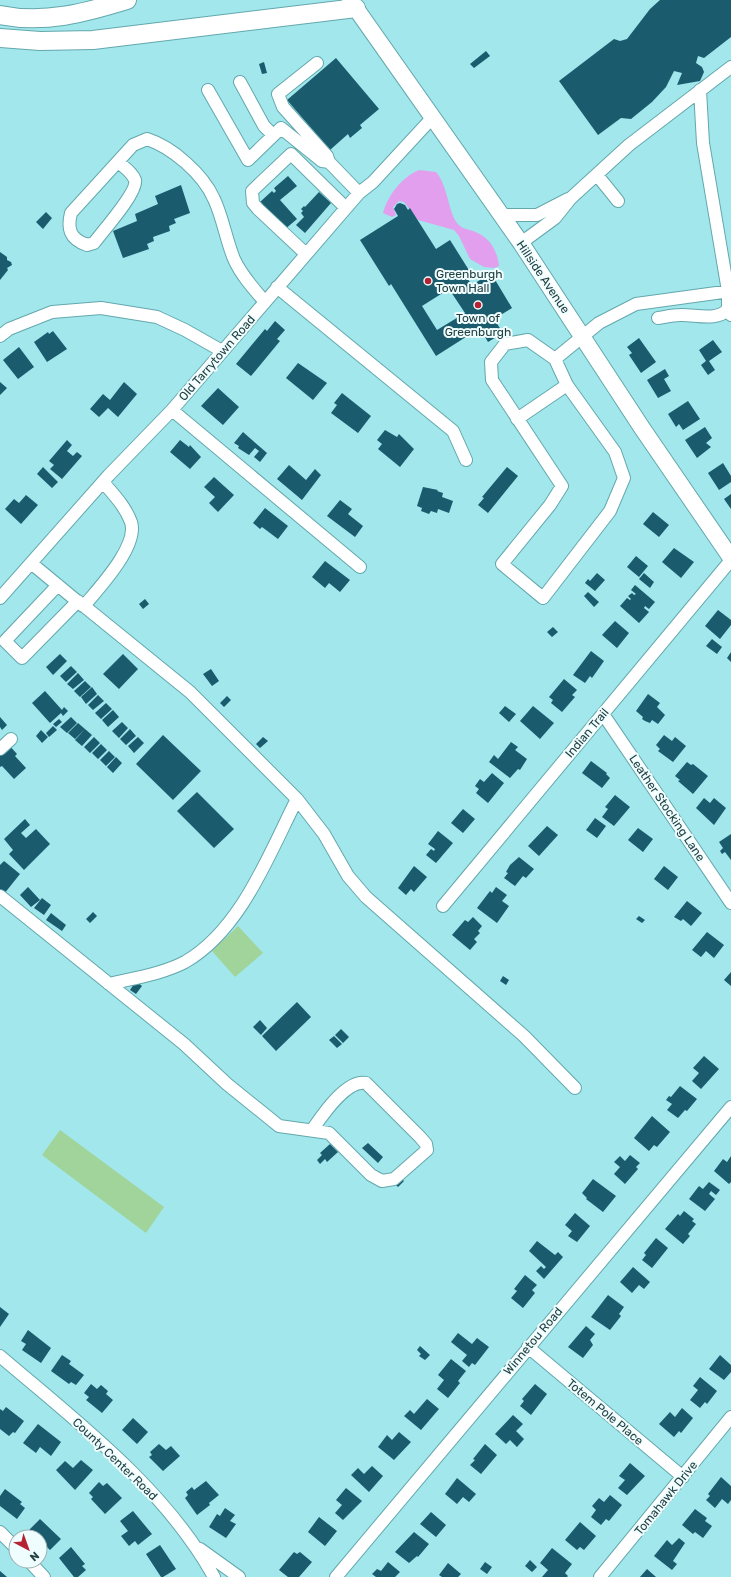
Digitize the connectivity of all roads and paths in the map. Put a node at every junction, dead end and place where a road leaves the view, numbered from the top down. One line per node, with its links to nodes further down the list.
1 (127, 0): 3 (highway)
2 (353, 4): 4 (highway); 10 (main road, Hillside Avenue)
3 (0, 15)
4 (0, 38)
5 (317, 62): 13 (street)
6 (731, 67): 9 (street)
7 (240, 82): 11 (street)
8 (208, 90): 11 (street)
9 (700, 90): 14 (street); 23 (street)
10 (433, 117): 15 (street, Old Tarrytown Road); 19 (main road, Hillside Avenue)
11 (273, 135): 13 (street)
12 (118, 162): 12 (street); 24 (street)
13 (329, 162): 15 (street)
14 (597, 175): 16 (street); 17 (street)
15 (359, 193): 18 (street, Old Tarrytown Road)
16 (571, 198): 19 (street); 20 (street)
17 (618, 201)
18 (346, 208): 21 (street, Old Tarrytown Road); 21 (street)
19 (502, 215): 20 (main road, Hillside Avenue)
20 (521, 243): 28 (main road, Hillside Avenue)
21 (306, 254): 22 (street, Old Tarrytown Road)
22 (277, 287): 24 (street, Old Tarrytown Road); 34 (street)
23 (730, 291): 25 (street); 28 (street)
24 (265, 302): 29 (street, Old Tarrytown Road)
25 (729, 312): 26 (street)
26 (658, 318)
27 (0, 336): 29 (street)
28 (582, 336): 30 (street); 36 (main road, Hillside Avenue)
29 (222, 352): 32 (street, Old Tarrytown Road)
30 (554, 359): 31 (street); 33 (street)
31 (567, 385): 33 (street); 33 (street)
32 (172, 410): 35 (street, Old Tarrytown Road); 38 (street)
33 (517, 419)
34 (466, 460)
35 (103, 482): 37 (street, Old Tarrytown Road); 41 (street)
36 (731, 559): 42 (street, Indian Trail)
37 (32, 563): 39 (street); 40 (street, Old Tarrytown Road)
38 (360, 567)
39 (58, 585): 41 (street); 41 (street)
40 (0, 598)
41 (81, 604): 45 (street)
42 (603, 714): 47 (street, Leather Stocking Lane); 48 (street, Indian Trail)
43 (11, 739): 44 (street)
44 (0, 749)
45 (297, 799): 49 (street); 50 (street)
46 (0, 896): 49 (street)
47 (731, 903)
48 (443, 906)
49 (109, 984): 52 (street)
50 (575, 1088)
51 (731, 1107): 53 (street, Winnetou Road)
52 (312, 1130): 52 (street)
53 (528, 1347): 56 (street, Totem Pole Place); 64 (street, Winnetou Road)
54 (0, 1356): 59 (street, County Center Road)
55 (731, 1418): 56 (street, Tomahawk Drive)
56 (683, 1477): 65 (street, Tomahawk Drive)
57 (0, 1532): 58 (street)
58 (8, 1540)
59 (194, 1545): 62 (street, County Center Road); 63 (street)
60 (37, 1569): 61 (street)
61 (44, 1577)
62 (214, 1577)
63 (239, 1577)
64 (336, 1577)
65 (600, 1577)

